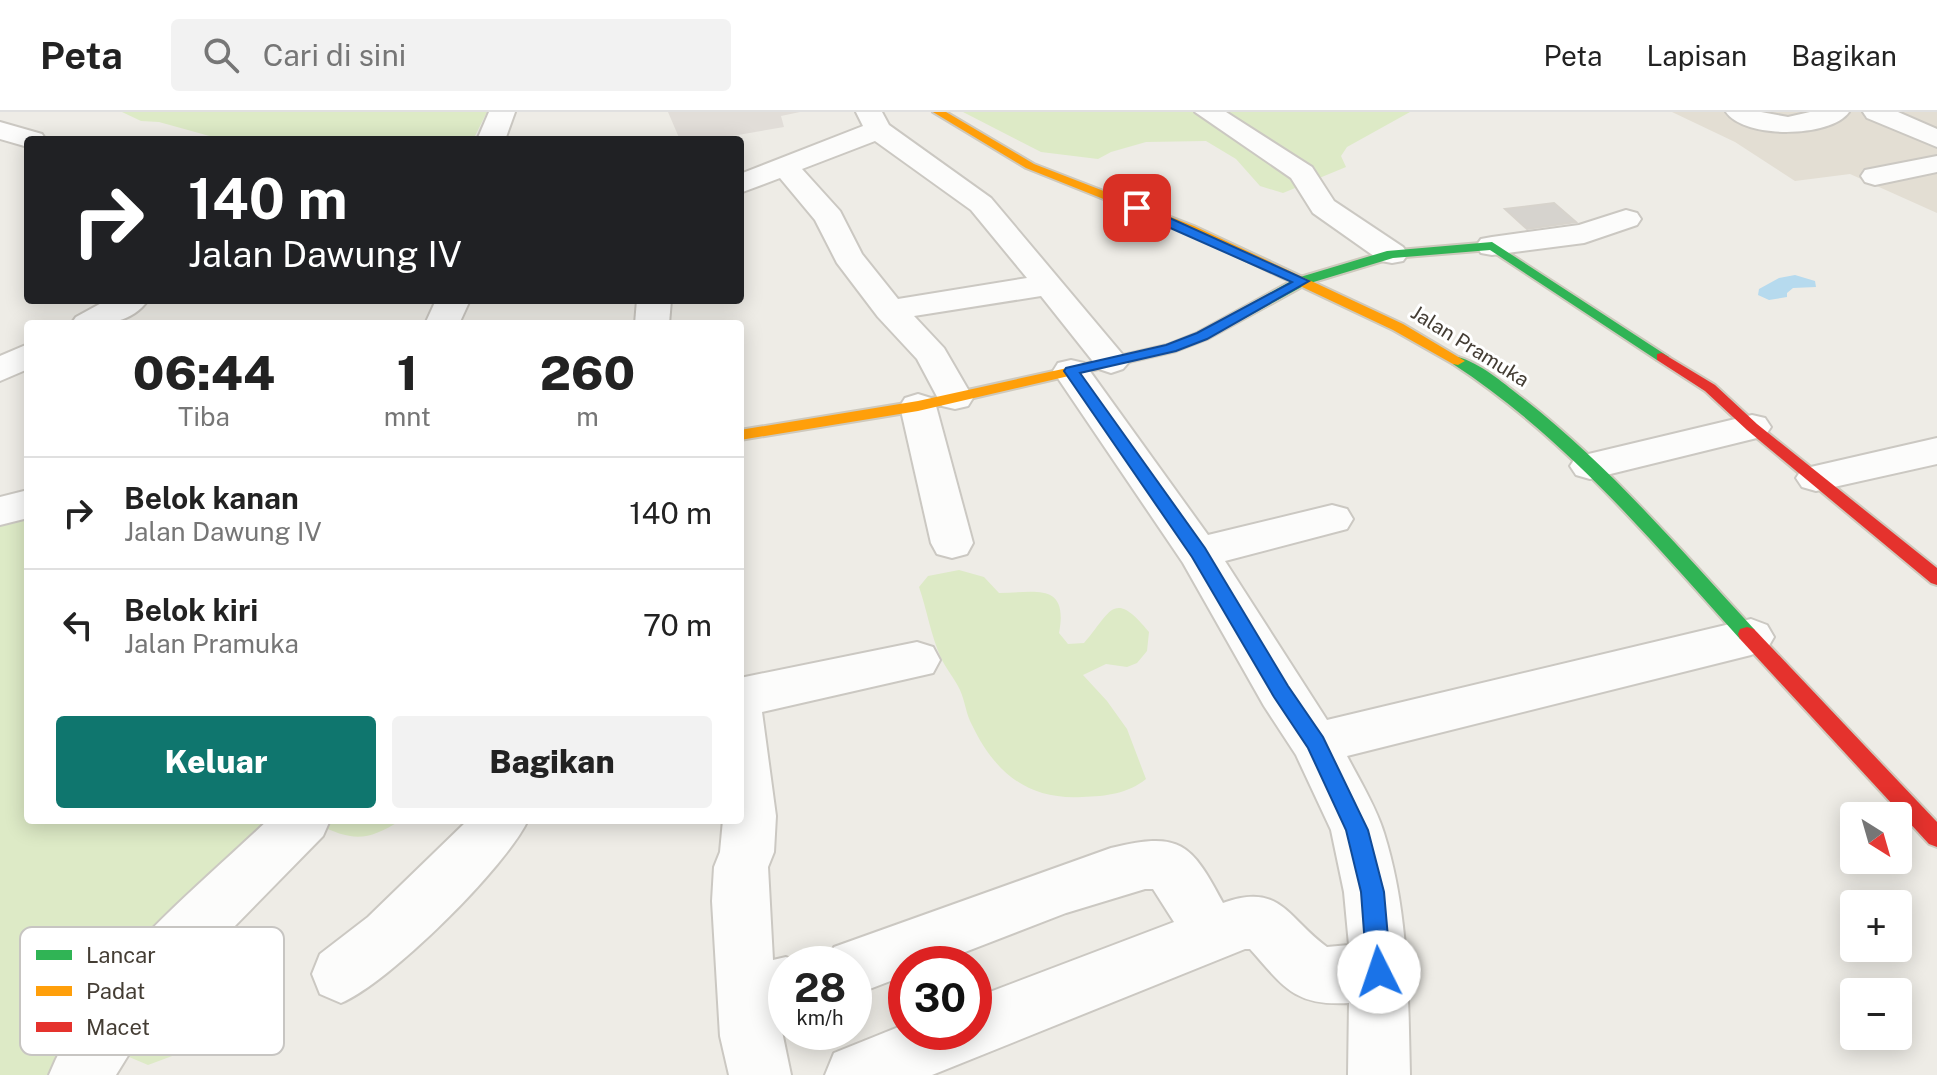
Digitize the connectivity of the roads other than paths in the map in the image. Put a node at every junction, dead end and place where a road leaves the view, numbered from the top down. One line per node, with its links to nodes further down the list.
1 (502, 112): 9 (street)
2 (938, 112): 19 (street, Jalan Pramuka)
3 (1208, 112): 18 (street)
4 (1739, 112): 5 (street)
5 (1836, 112)
6 (1876, 112): 11 (street)
7 (874, 121): 13 (street); 20 (street)
8 (0, 130): 10 (street)
9 (493, 136)
10 (24, 138)
11 (1937, 139)
12 (1937, 164): 14 (street)
13 (785, 167): 15 (street); 22 (street)
14 (1875, 176)
15 (744, 182)
16 (1626, 219): 17 (street)
17 (1492, 246): 18 (street); 28 (street)
18 (1392, 254): 19 (street)
19 (1302, 281): 25 (street); 31 (street, Jalan Pramuka)
20 (1047, 285): 22 (street); 25 (street)
21 (124, 304): 23 (street)
22 (890, 310): 27 (street)
23 (95, 320)
24 (24, 357): 26 (street)
25 (1091, 366): 27 (street); 37 (street)
26 (0, 370)
27 (937, 402): 29 (street); 36 (street)
28 (1752, 427): 31 (street); 32 (street)
29 (744, 434)
30 (1937, 451): 32 (street)
31 (1590, 466): 39 (street, Jalan Pramuka)
32 (1816, 478): 38 (street)
33 (24, 505): 34 (street)
34 (0, 511)
35 (1332, 519): 37 (street)
36 (952, 543)
37 (1198, 553): 42 (street)
38 (1937, 578)
39 (1751, 637): 42 (street); 46 (street, Jalan Pramuka)
40 (917, 660): 41 (street)
41 (744, 696)
42 (1316, 743): 50 (street)
43 (744, 757): 52 (street)
44 (300, 824): 47 (street)
45 (498, 824): 51 (street)
46 (1937, 837)
47 (195, 927)
48 (1210, 935): 49 (street); 50 (street); 53 (street)
49 (872, 960)
50 (1379, 972): 59 (street)
51 (341, 974)
52 (767, 992): 57 (street)
53 (992, 1021)
54 (919, 1050): 58 (street)
55 (93, 1055): 56 (street)
56 (80, 1075)
57 (760, 1075)
58 (856, 1075)
59 (1379, 1075)

